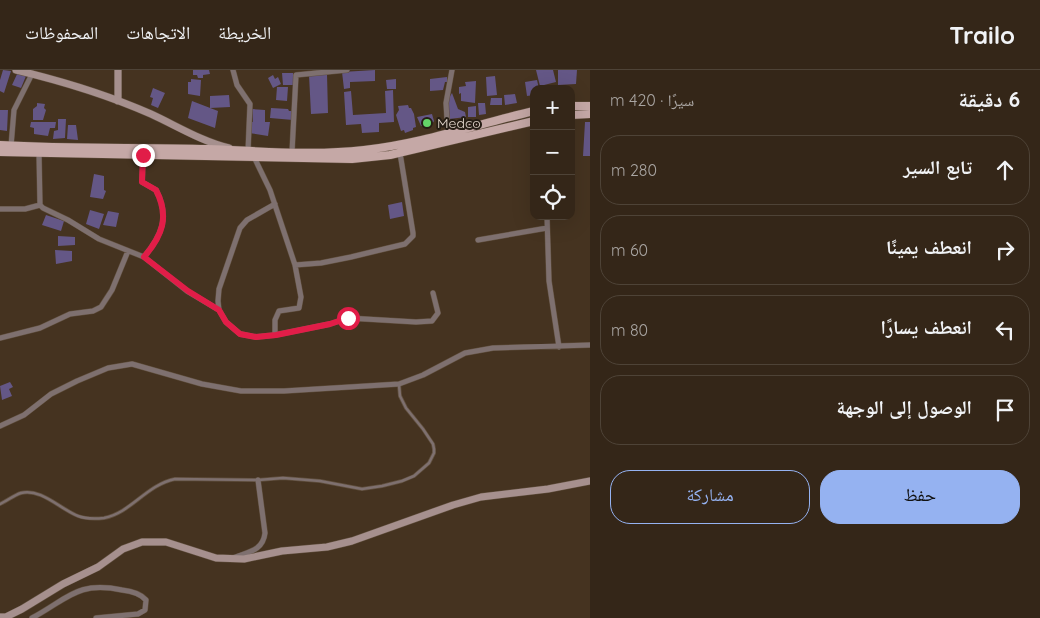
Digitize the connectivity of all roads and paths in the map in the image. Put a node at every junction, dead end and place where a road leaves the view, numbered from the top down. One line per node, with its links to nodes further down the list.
1 (16, 70): 8 (street)
2 (118, 70): 9 (street)
3 (233, 70): 19 (street)
4 (348, 70): 6 (street)
5 (452, 70): 16 (street)
6 (296, 72): 21 (street)
7 (41, 73): 8 (street); 9 (street)
8 (32, 74): 18 (street)
9 (118, 101): 19 (street)
10 (575, 106): 11 (main road)
11 (590, 106)
12 (530, 112): 16 (main road)
13 (590, 114): 14 (main road)
14 (575, 115)
15 (530, 122): 16 (main road)
16 (448, 136): 21 (main road); 23 (main road)
17 (0, 145): 18 (main road)
18 (11, 146): 22 (main road)
19 (244, 150): 21 (main road); 22 (main road)
20 (0, 152): 24 (main road)
21 (292, 152)
22 (206, 153): 25 (main road); 26 (main road)
23 (400, 153): 26 (main road); 35 (street)
24 (39, 154): 25 (main road); 28 (street)
25 (143, 155): 34 (street)
26 (254, 157): 27 (street)
27 (275, 204): 35 (street); 37 (street)
28 (40, 205): 29 (street); 33 (street)
29 (0, 210)
30 (547, 220): 31 (street)
31 (547, 228): 32 (street); 41 (street)
32 (478, 240)
33 (128, 251): 34 (street); 39 (street)
34 (144, 257): 37 (street)
35 (294, 265): 38 (street)
36 (433, 293): 38 (street)
37 (219, 310): 38 (street)
38 (276, 335)
39 (0, 338)
40 (590, 345): 41 (street)
41 (558, 347): 42 (street)
42 (399, 384): 43 (street); 44 (lane)
43 (0, 426)
44 (258, 480): 46 (lane); 47 (street)
45 (590, 482): 47 (street)
46 (0, 504)
47 (225, 559): 48 (street)
48 (0, 617)
49 (32, 618): 50 (street)
50 (96, 618)

